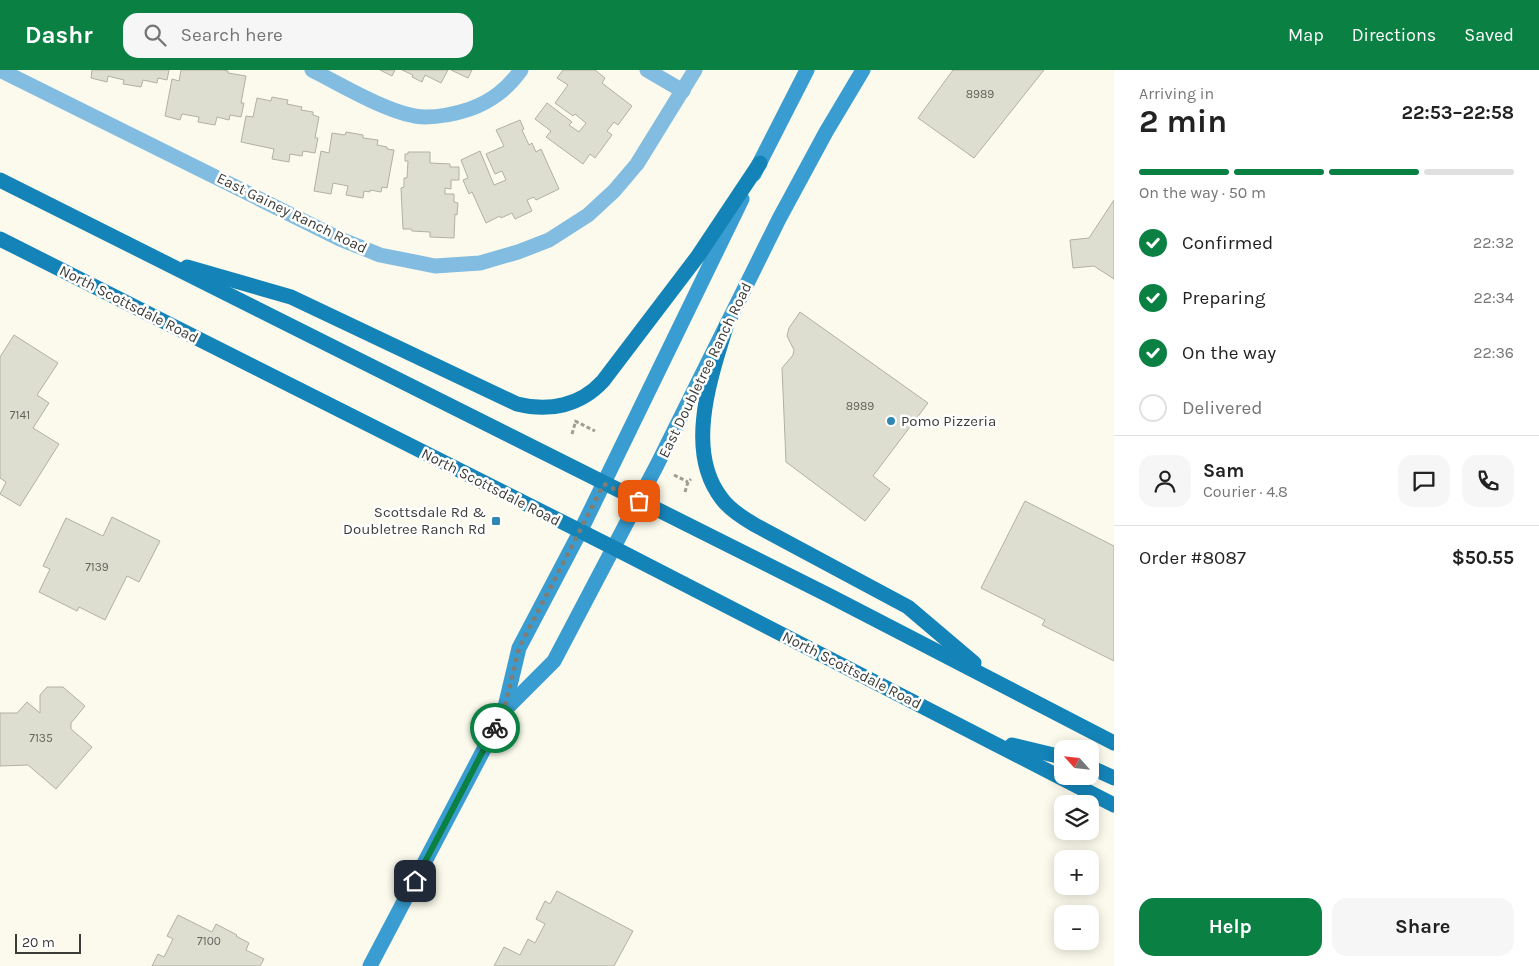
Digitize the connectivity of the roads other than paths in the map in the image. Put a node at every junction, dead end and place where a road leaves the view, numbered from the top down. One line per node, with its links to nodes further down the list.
1 (0, 70): 8 (street, East Gainey Ranch Road)
2 (312, 70): 3 (street)
3 (520, 70)
4 (648, 70): 8 (street)
5 (695, 70): 8 (street, East Gainey Ranch Road)
6 (808, 70): 9 (main road, East Doubletree Ranch Road)
7 (863, 70): 13 (main road, East Doubletree Ranch Road)
8 (682, 91)
9 (760, 163): 12 (main road); 14 (main road, East Doubletree Ranch Road)
10 (1, 182): 12 (main road)
11 (0, 239): 16 (main road, North Scottsdale Road)
12 (149, 255): 14 (main road)
13 (727, 324): 15 (main road, East Doubletree Ranch Road); 18 (main road)
14 (604, 484): 15 (main road); 16 (main road, East Doubletree Ranch Road)
15 (639, 501): 17 (main road, East Doubletree Ranch Road); 18 (main road)
16 (580, 532): 17 (main road, North Scottsdale Road); 19 (main road, East Doubletree Ranch Road)
17 (614, 548): 19 (main road, East Doubletree Ranch Road); 20 (main road, North Scottsdale Road)
18 (1005, 686): 21 (main road)
19 (504, 711): 26 (main road, East Doubletree Ranch Road)
20 (982, 736): 22 (main road); 25 (main road, North Scottsdale Road)
21 (1114, 743)
22 (1054, 755)
23 (1099, 771): 24 (main road)
24 (1114, 778)
25 (1114, 805)
26 (370, 966)

